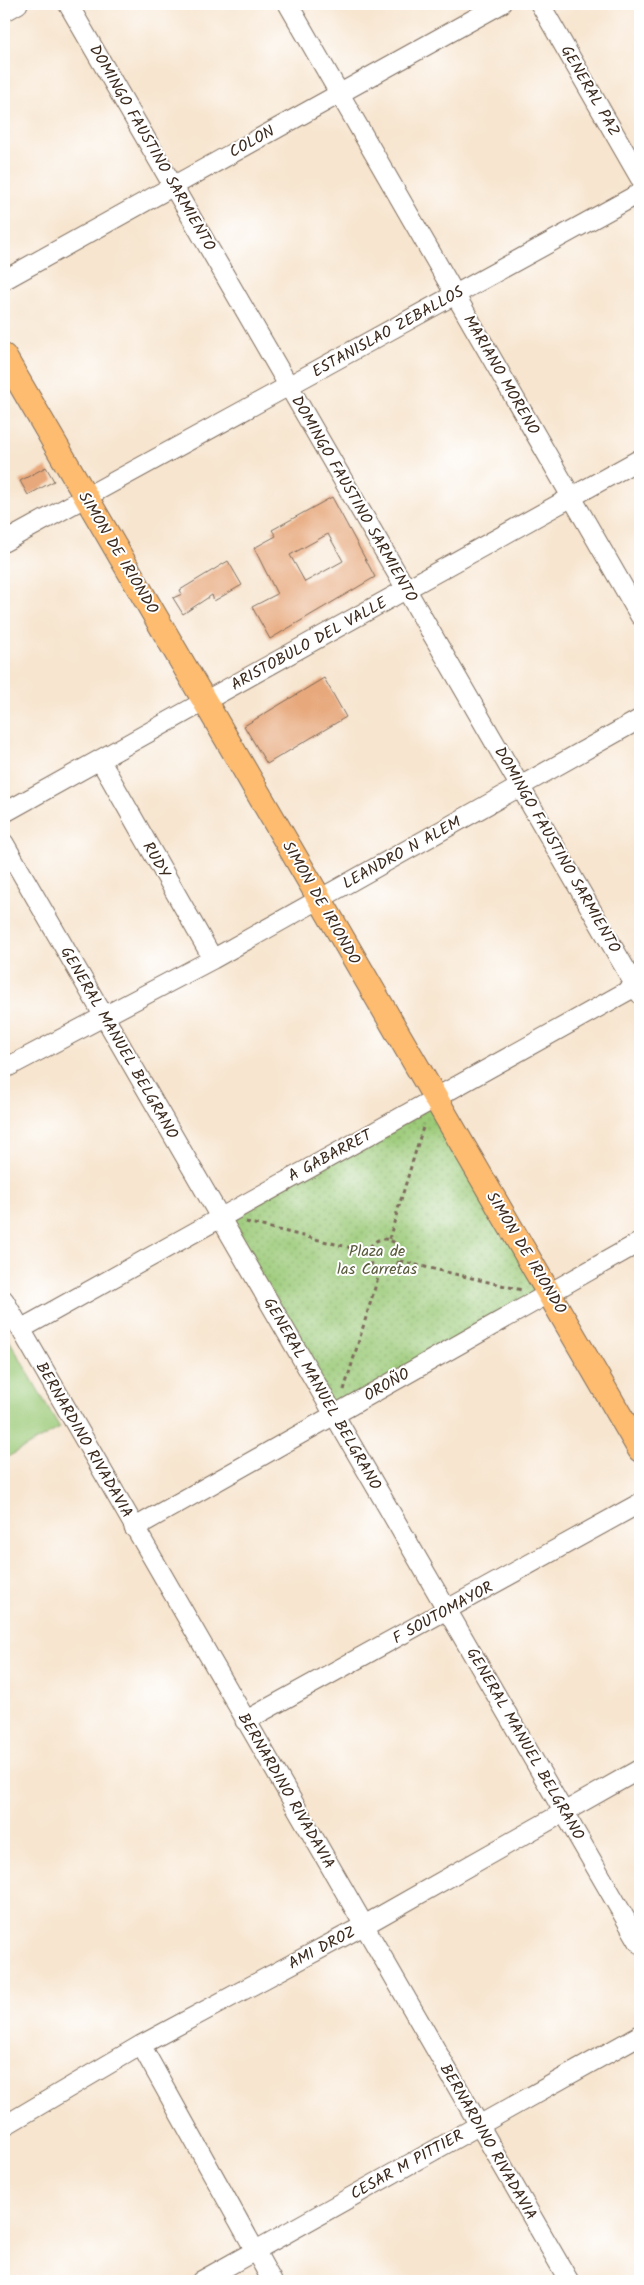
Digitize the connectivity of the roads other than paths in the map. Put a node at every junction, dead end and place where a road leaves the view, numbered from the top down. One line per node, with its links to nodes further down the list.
1 (18, 4): 6 (street)
2 (68, 4): 9 (street, DOMINGO FAUSTINO SARMIENTO)
3 (288, 4): 7 (street, MARIANO MORENO)
4 (501, 4): 7 (street, COLON)
5 (540, 4): 8 (street, GENERAL PAZ)
6 (4, 12)
7 (339, 94): 9 (street, COLON); 12 (street, MARIANO MORENO)
8 (640, 178)
9 (174, 186): 11 (street, COLON); 14 (street, DOMINGO FAUSTINO SARMIENTO)
10 (640, 194): 12 (street, ESTANISLAO ZEBALLOS)
11 (4, 280)
12 (455, 295): 14 (street, ESTANISLAO ZEBALLOS); 17 (street, MARIANO MORENO)
13 (4, 356): 16 (main road, SIMON DE IRIONDO)
14 (289, 386): 16 (street, ESTANISLAO ZEBALLOS); 19 (street, DOMINGO FAUSTINO SARMIENTO)
15 (640, 459): 17 (street, ARISTOBULO DEL VALLE)
16 (85, 497): 18 (street, ESTANISLAO ZEBALLOS); 21 (main road, SIMON DE IRIONDO)
17 (572, 497): 19 (street, ARISTOBULO DEL VALLE); 20 (street, MARIANO MORENO)
18 (4, 542)
19 (406, 590): 21 (street, ARISTOBULO DEL VALLE); 24 (street, DOMINGO FAUSTINO SARMIENTO)
20 (640, 616)
21 (206, 701): 23 (street, ARISTOBULO DEL VALLE); 27 (main road, SIMON DE IRIONDO)
22 (640, 719): 24 (street, LEANDRO N ALEM)
23 (100, 760): 25 (street, ARISTOBULO DEL VALLE); 28 (street, RUDY)
24 (520, 786): 27 (street, LEANDRO N ALEM); 29 (street, DOMINGO FAUSTINO SARMIENTO)
25 (4, 813)
26 (4, 843): 30 (street, GENERAL MANUEL BELGRANO)
27 (319, 899): 28 (street, LEANDRO N ALEM); 32 (main road, SIMON DE IRIONDO)
28 (213, 959): 30 (street, LEANDRO N ALEM)
29 (639, 988): 32 (street, A GABARRET)
30 (105, 1018): 31 (street, LEANDRO N ALEM); 33 (street, GENERAL MANUEL BELGRANO)
31 (4, 1069)
32 (430, 1110): 33 (street, A GABARRET); 35 (main road, SIMON DE IRIONDO)
33 (220, 1216): 37 (street, A GABARRET); 38 (street, GENERAL MANUEL BELGRANO)
34 (640, 1242): 35 (street, OROÑO)
35 (550, 1292): 38 (street, OROÑO); 39 (main road, SIMON DE IRIONDO)
36 (4, 1300): 37 (street, BERNARDINO RIVADAVIA)
37 (20, 1329): 41 (street, BERNARDINO RIVADAVIA)
38 (335, 1416): 41 (street, OROÑO); 42 (street, GENERAL MANUEL BELGRANO)
39 (640, 1450)
40 (640, 1504): 42 (street, F SOUTOMAYOR)
41 (134, 1528): 43 (street, BERNARDINO RIVADAVIA)
42 (448, 1610): 43 (street, F SOUTOMAYOR); 45 (street, GENERAL MANUEL BELGRANO)
43 (246, 1721): 46 (street, BERNARDINO RIVADAVIA)
44 (640, 1769): 45 (street, AMI DROZ)
45 (564, 1812): 46 (street, AMI DROZ); 47 (street, GENERAL MANUEL BELGRANO)
46 (363, 1926): 49 (street, AMI DROZ); 50 (street, BERNARDINO RIVADAVIA)
47 (640, 1944)
48 (640, 2035): 50 (street, CESAR M PITTIER)
49 (141, 2045): 51 (street, AMI DROZ); 52 (street)
50 (478, 2125): 52 (street, CESAR M PITTIER); 55 (street, BERNARDINO RIVADAVIA)
51 (4, 2126)
52 (255, 2251): 53 (street, CESAR M PITTIER); 54 (street)
53 (201, 2281)
54 (272, 2281)
55 (569, 2281)

